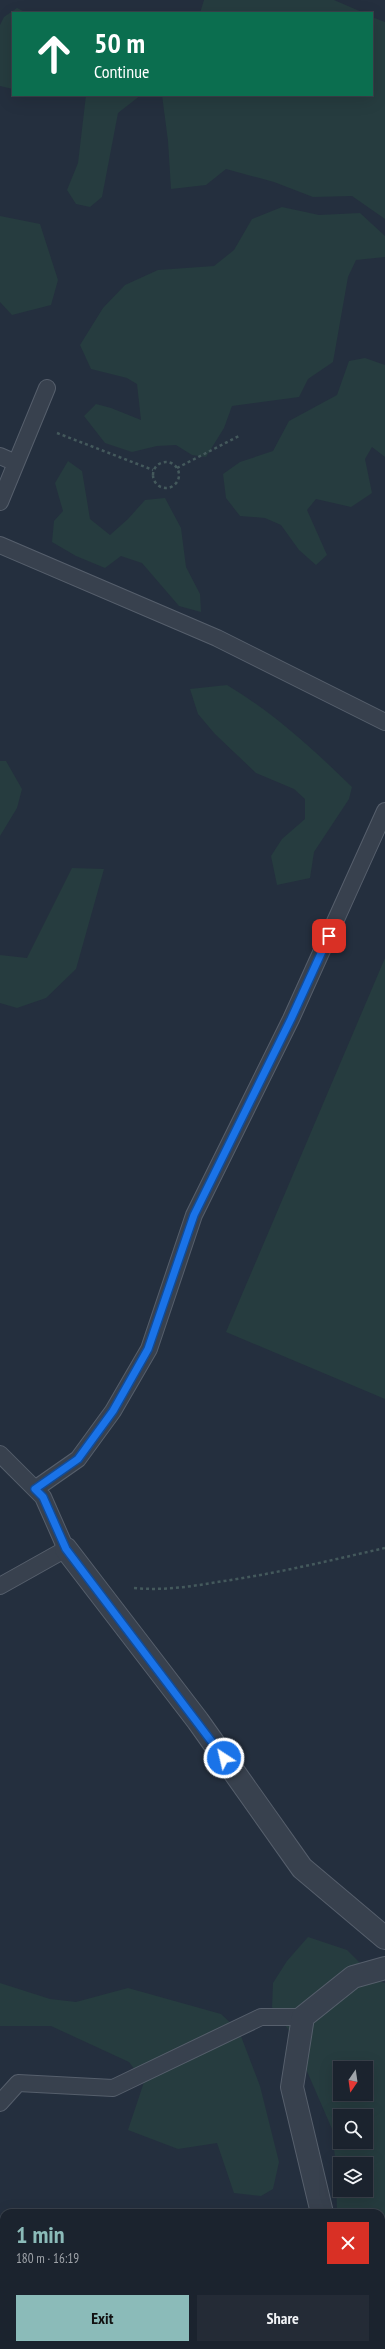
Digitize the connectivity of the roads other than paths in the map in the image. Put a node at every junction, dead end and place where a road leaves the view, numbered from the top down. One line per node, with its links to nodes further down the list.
1 (47, 388): 3 (lane)
2 (0, 456): 3 (lane)
3 (16, 463): 4 (lane)
4 (0, 502)
5 (0, 545): 6 (lane)
6 (385, 722)
7 (385, 811): 9 (lane)
8 (0, 1454): 9 (lane)
9 (35, 1489): 10 (lane)
10 (66, 1549): 11 (lane); 12 (street)
11 (0, 1586)
12 (385, 1938)
13 (385, 1968): 14 (street)
14 (303, 2017): 15 (lane); 16 (street)
15 (0, 2103)
16 (321, 2209)

